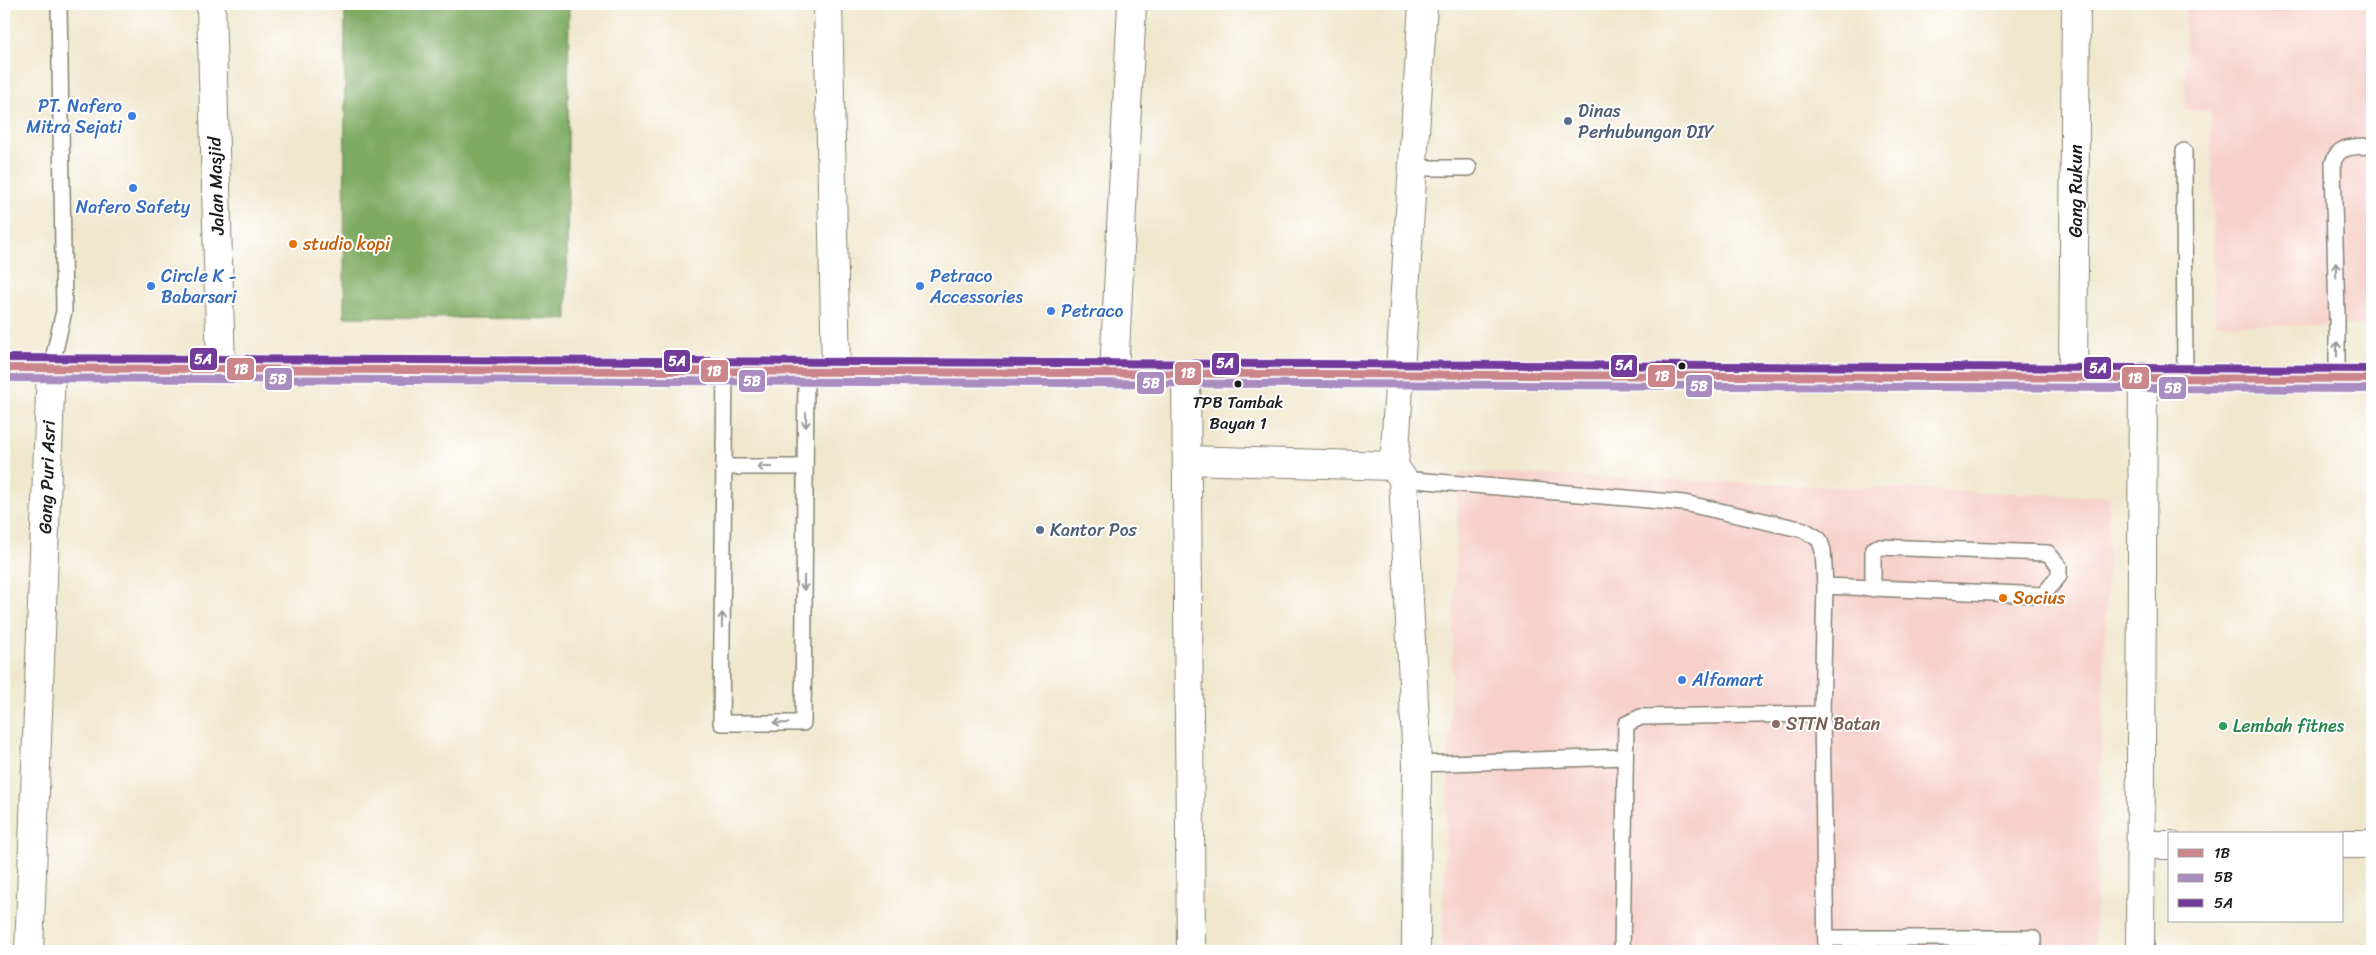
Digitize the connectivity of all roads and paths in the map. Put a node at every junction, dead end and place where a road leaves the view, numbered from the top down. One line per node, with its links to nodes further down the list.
1 (59, 4): 12 (lane, Gang Puri Asri)
2 (210, 4): 13 (street, Jalan Masjid)
3 (828, 4): 16 (street)
4 (1132, 4): 17 (street)
5 (1424, 4): 9 (street)
6 (2076, 4): 21 (street, Gang Rukun)
7 (2372, 146): 23 (lane, one-way to 7)
8 (2184, 151): 22 (lane)
9 (1413, 168): 10 (lane); 19 (street)
10 (1469, 168)
11 (4, 368): 12 (street)
12 (51, 368): 13 (street); 39 (street, Gang Puri Asri)
13 (220, 369): 14 (street)
14 (724, 371): 15 (street); 26 (lane)
15 (806, 371): 16 (street); 27 (lane, one-way to 27)
16 (836, 371): 17 (street)
17 (1114, 373): 18 (street)
18 (1186, 373): 19 (street); 25 (street)
19 (1399, 374): 21 (street); 28 (street)
20 (2143, 377): 21 (street); 22 (street); 36 (street)
21 (2073, 378)
22 (2185, 378): 23 (street)
23 (2336, 379): 24 (street)
24 (2372, 380)
25 (1187, 460): 28 (street); 40 (street)
26 (724, 467): 27 (lane, one-way to 26); 27 (lane, one-way to 26)
27 (805, 467)
28 (1398, 472): 29 (lane); 33 (street)
29 (1825, 586): 30 (lane); 31 (lane)
30 (1873, 589): 30 (lane)
31 (1822, 714): 32 (lane); 38 (lane)
32 (1625, 757): 33 (lane); 42 (lane)
33 (1417, 764): 41 (street)
34 (2344, 844): 35 (street)
35 (2372, 844)
36 (2141, 845): 37 (street); 44 (street)
37 (2168, 845)
38 (1826, 945): 43 (lane)
39 (29, 951)
40 (1191, 951)
41 (1416, 951)
42 (1622, 951)
43 (2033, 951)
44 (2140, 951)

